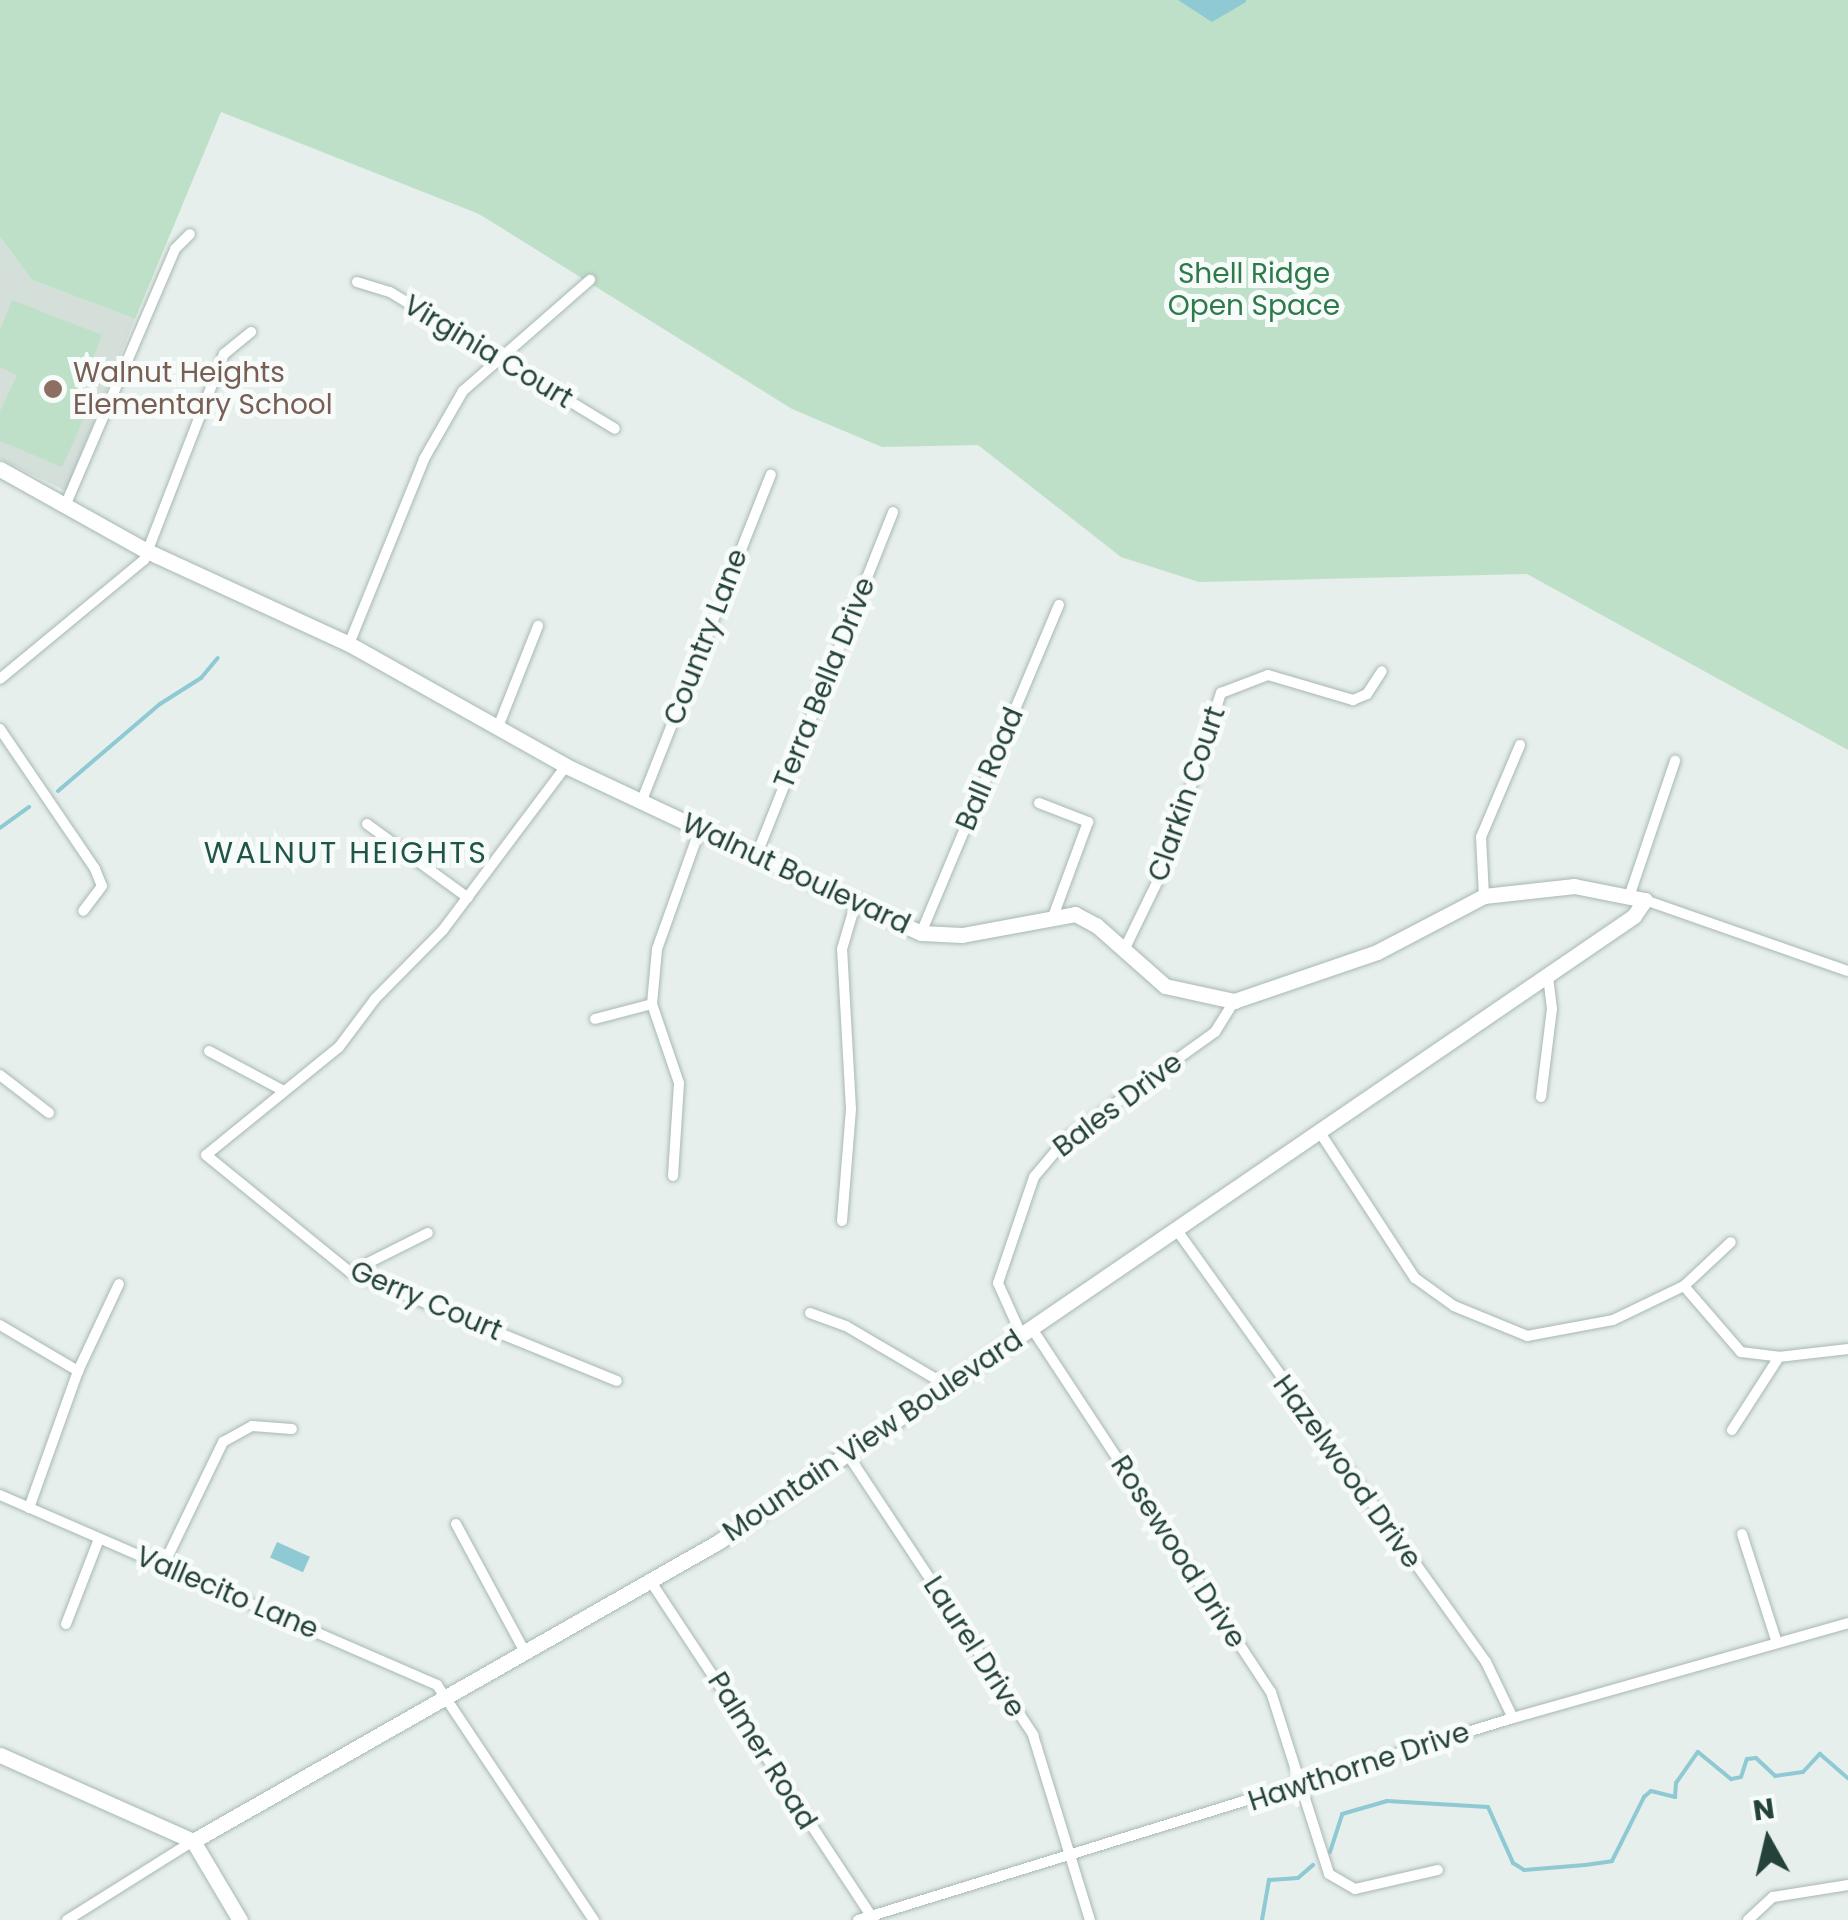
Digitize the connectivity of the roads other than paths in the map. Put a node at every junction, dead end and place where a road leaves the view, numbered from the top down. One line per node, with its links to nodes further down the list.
1 (190, 234): 9 (street)
2 (590, 280): 5 (street)
3 (357, 282): 5 (street, Virginia Court)
4 (251, 332): 11 (street)
5 (499, 359): 6 (street, Virginia Court); 14 (street)
6 (614, 429)
7 (0, 469): 9 (street, Walnut Boulevard)
8 (771, 475): 22 (street, Country Lane)
9 (65, 506): 11 (street, Walnut Boulevard)
10 (893, 512): 26 (street, Terra Bella Drive)
11 (148, 552): 14 (street, Walnut Boulevard); 16 (street)
12 (1060, 605): 33 (street, Ball Road)
13 (538, 626): 17 (street)
14 (349, 644): 17 (street, Walnut Boulevard)
15 (1382, 671): 34 (street, Clarkin Court)
16 (0, 679)
17 (498, 727): 21 (street, Walnut Boulevard)
18 (0, 729): 31 (street)
19 (1520, 745): 27 (street)
20 (1675, 761): 29 (street)
21 (566, 766): 22 (street, Walnut Boulevard); 28 (street)
22 (642, 800): 25 (street, Walnut Boulevard)
23 (1039, 803): 32 (street)
24 (368, 824): 28 (street)
25 (700, 830): 26 (street, Walnut Boulevard); 38 (street)
26 (756, 854): 30 (street, Walnut Boulevard)
27 (1484, 896): 29 (street); 37 (street)
28 (468, 898): 42 (street)
29 (1636, 898): 35 (street); 36 (street, Mountain View Boulevard)
30 (855, 905): 33 (street, Walnut Boulevard); 47 (street)
31 (83, 912)
32 (1054, 914): 33 (street, Walnut Boulevard); 34 (street)
33 (920, 933)
34 (1124, 950): 37 (street)
35 (1848, 972)
36 (1548, 975): 43 (street); 45 (street, Mountain View Boulevard)
37 (1234, 1001): 56 (street, Bales Drive)
38 (652, 1004): 39 (street); 46 (street)
39 (595, 1018)
40 (209, 1051): 42 (street)
41 (0, 1075): 44 (street)
42 (282, 1090): 51 (street, Gerry Court)
43 (1541, 1096)
44 (49, 1113)
45 (1319, 1131): 48 (street, Mountain View Boulevard); 53 (street)
46 (673, 1176)
47 (842, 1221)
48 (1176, 1228): 56 (street, Mountain View Boulevard); 77 (street, Hazelwood Drive)
49 (428, 1233): 51 (street)
50 (1732, 1242): 53 (street)
51 (350, 1272): 60 (street, Gerry Court)
52 (119, 1284): 59 (street)
53 (1684, 1286): 58 (street)
54 (810, 1314): 61 (street)
55 (0, 1325): 59 (street)
56 (1026, 1330): 61 (street, Mountain View Boulevard); 79 (street, Rosewood Drive)
57 (1848, 1349): 58 (street)
58 (1779, 1357): 63 (street)
59 (78, 1371): 66 (street)
60 (617, 1380)
61 (946, 1385): 64 (street, Mountain View Boulevard)
62 (292, 1428): 70 (street)
63 (1732, 1430)
64 (848, 1455): 71 (street, Mountain View Boulevard); 81 (street, Laurel Drive)
65 (0, 1495): 66 (street, Vallecito Lane)
66 (29, 1508): 69 (street, Vallecito Lane)
67 (456, 1524): 75 (street)
68 (1742, 1534): 74 (street)
69 (99, 1538): 70 (street, Vallecito Lane); 73 (street)
70 (164, 1564): 76 (street, Vallecito Lane)
71 (651, 1582): 75 (street, Mountain View Boulevard); 84 (street, Palmer Road)
72 (1848, 1623): 74 (street, Hawthorne Drive)
73 (66, 1624)
74 (1777, 1643): 77 (street, Hawthorne Drive)
75 (526, 1654): 76 (street, Mountain View Boulevard)
76 (447, 1700): 80 (street, Mountain View Boulevard); 87 (street)
77 (1513, 1718): 79 (street, Hawthorne Drive)
78 (0, 1755): 80 (street)
79 (1301, 1788): 81 (street, Hawthorne Drive); 82 (street, Rosewood Drive)
80 (194, 1841): 85 (street, Mountain View Boulevard); 86 (street)
81 (1071, 1852): 84 (street, Hawthorne Drive); 89 (street, Laurel Drive)
82 (1438, 1870)
83 (1848, 1885): 90 (street)
84 (872, 1916): 88 (street, Hawthorne Drive)
85 (66, 1920)
86 (240, 1920)
87 (594, 1920)
88 (858, 1920)
89 (1090, 1920)
90 (1748, 1920)

